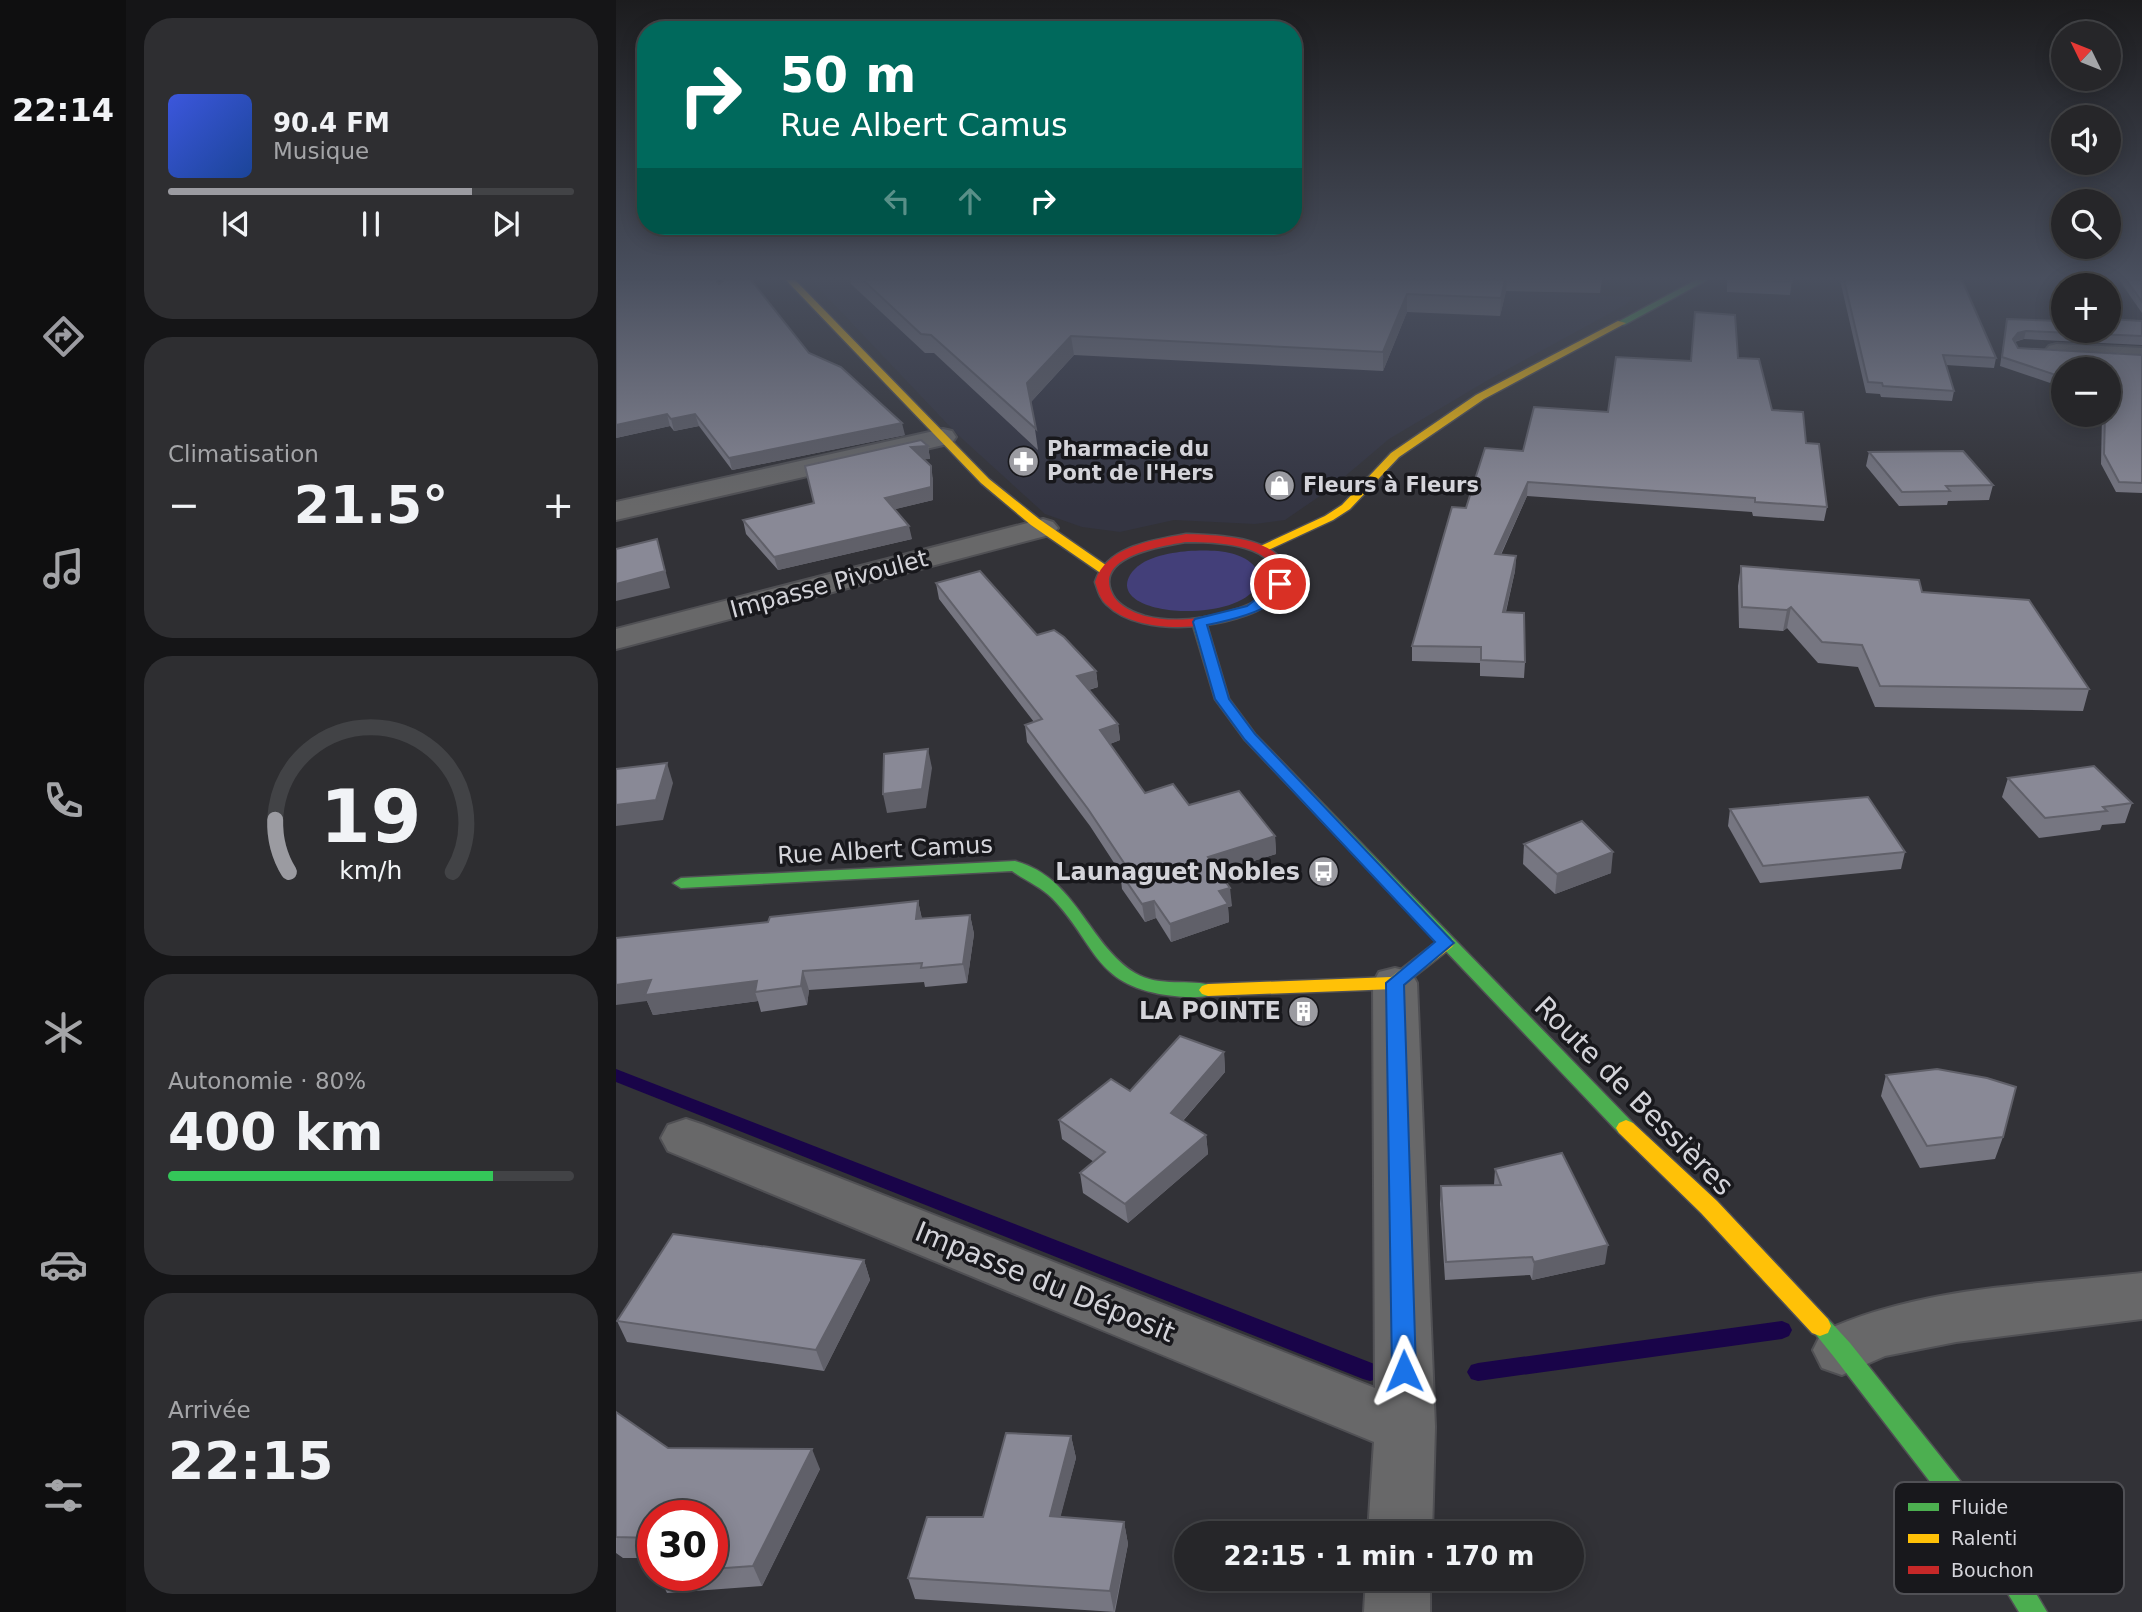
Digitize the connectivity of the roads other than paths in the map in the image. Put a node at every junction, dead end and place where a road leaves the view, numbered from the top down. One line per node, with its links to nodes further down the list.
1 (866, 355): 3 (main road)
2 (1560, 355): 9 (main road)
3 (943, 437): 4 (street); 5 (main road)
4 (616, 511)
5 (1043, 528): 6 (main road); 10 (main road); 12 (street, Impasse Pivoulet)
6 (1082, 533)
7 (1120, 538): 8 (main road)
8 (1159, 542): 9 (main road); 10 (main road)
9 (1260, 550): 11 (main road)
10 (1105, 570): 11 (main road)
11 (1199, 622): 14 (main road, Route de Bessières)
12 (616, 639)
13 (681, 883): 15 (main road, Rue Albert Camus)
14 (1446, 943): 15 (main road); 18 (main road, Route de Bessières)
15 (1395, 983): 19 (street)
16 (686, 1138): 19 (street, Impasse du Déposit)
17 (2142, 1296): 18 (street)
18 (1842, 1350): 20 (main road, Route de Bessières)
19 (1405, 1427): 21 (street)
20 (1945, 1482)
21 (1401, 1521)
22 (1398, 1591): 24 (street)
23 (2023, 1594): 25 (main road, Route de Bessières)
24 (1397, 1612)
25 (2034, 1612)

